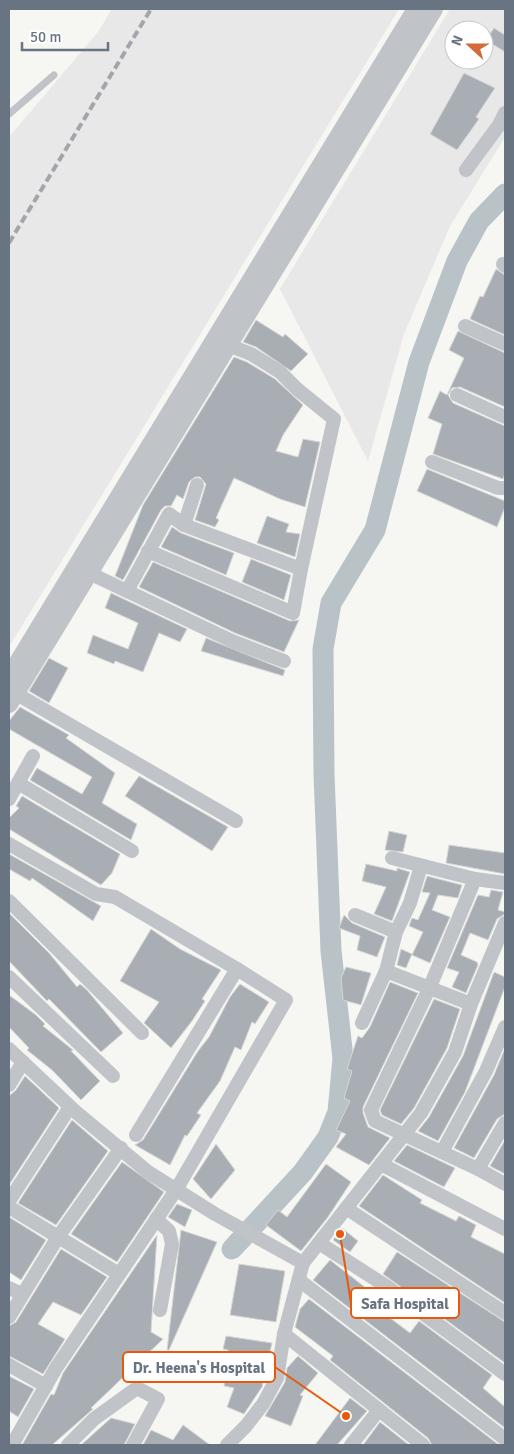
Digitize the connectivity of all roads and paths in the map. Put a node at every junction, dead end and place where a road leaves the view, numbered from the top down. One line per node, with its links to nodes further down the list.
1 (416, 9): 21 (street)
2 (434, 9): 9 (street)
3 (54, 75): 5 (lane)
4 (505, 113): 6 (street)
5 (9, 114)
6 (466, 170)
7 (465, 326): 8 (street)
8 (505, 344)
9 (228, 345): 17 (street); 18 (street)
10 (457, 396): 11 (street)
11 (505, 417)
12 (432, 462): 14 (street)
13 (197, 485): 15 (street)
14 (505, 488)
15 (184, 525): 16 (street); 17 (street)
16 (148, 552): 17 (street); 19 (street)
17 (301, 569)
18 (89, 573): 19 (street); 21 (street)
19 (127, 591): 20 (street)
20 (284, 661)
21 (11, 692): 25 (street)
22 (33, 756): 23 (street)
23 (18, 783): 24 (street); 27 (street)
24 (9, 799)
25 (236, 821)
26 (9, 844): 36 (street)
27 (132, 851)
28 (392, 858): 29 (street)
29 (421, 866): 30 (street); 35 (street)
30 (474, 880): 31 (street); 39 (street)
31 (505, 883)
32 (9, 901): 43 (street)
33 (355, 916): 35 (street)
34 (505, 923): 40 (street)
35 (396, 932): 37 (street)
36 (237, 969): 51 (street); 57 (street)
37 (386, 971): 39 (street); 41 (street)
38 (9, 977): 46 (street)
39 (429, 989): 40 (street); 50 (street)
40 (471, 1004): 50 (street)
41 (362, 1024)
42 (505, 1027): 53 (street)
43 (142, 1033)
44 (9, 1049): 45 (street)
45 (23, 1062): 47 (street); 48 (street)
46 (113, 1076)
47 (9, 1085)
48 (70, 1107): 52 (street); 58 (street)
49 (505, 1123): 55 (street)
50 (403, 1133): 53 (street); 54 (street)
51 (136, 1135)
52 (121, 1148): 57 (street); 63 (street)
53 (442, 1152): 55 (street)
54 (382, 1164): 60 (street); 62 (street)
55 (478, 1169): 56 (street)
56 (505, 1184)
57 (176, 1190): 61 (street); 65 (street)
58 (9, 1202)
59 (9, 1207): 63 (street)
60 (346, 1208): 64 (street); 71 (street)
61 (156, 1219): 66 (street); 70 (street)
62 (505, 1229)
63 (58, 1236): 66 (street); 69 (street)
64 (319, 1243): 65 (street); 75 (street)
65 (303, 1263): 67 (street)
66 (119, 1274): 76 (street)
67 (299, 1280): 73 (street); 79 (street)
68 (9, 1288): 69 (street)
69 (22, 1294): 72 (street)
70 (160, 1310)
71 (505, 1313)
72 (9, 1317)
73 (284, 1334): 77 (street); 82 (street)
74 (9, 1365): 76 (street)
75 (505, 1374)
76 (46, 1386): 78 (street)
77 (379, 1410): 83 (street); 84 (street)
78 (13, 1437)
79 (505, 1439)
80 (68, 1445): 81 (street)
81 (133, 1445)
82 (227, 1445)
83 (352, 1445)
84 (423, 1445)

